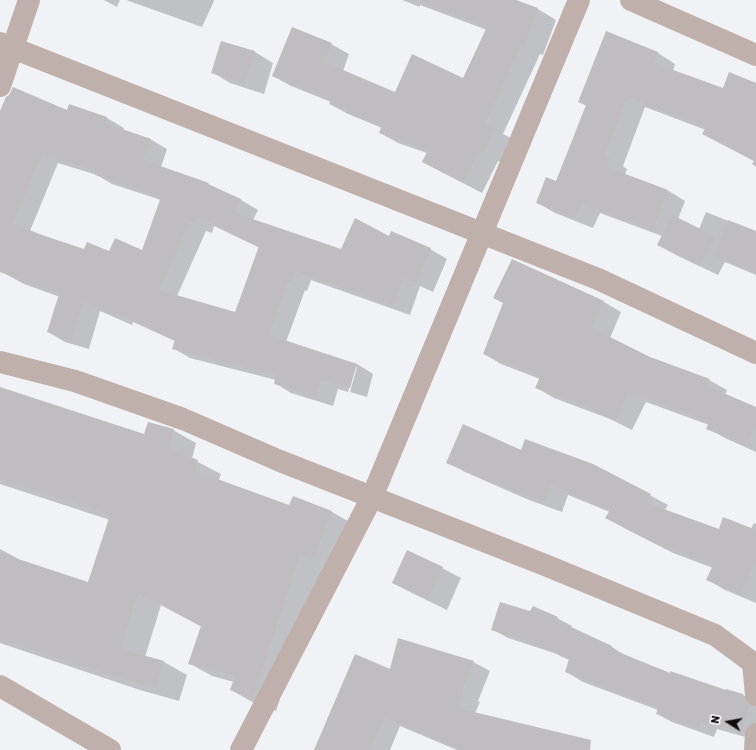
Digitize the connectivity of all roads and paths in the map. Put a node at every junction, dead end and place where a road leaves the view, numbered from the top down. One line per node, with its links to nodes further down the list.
1 (29, 0): 4 (street)
2 (579, 0): 7 (street)
3 (631, 0): 5 (street)
4 (7, 45): 6 (street); 7 (street)
5 (756, 55)
6 (0, 86)
7 (482, 233): 8 (street); 10 (street)
8 (756, 353)
9 (0, 362): 10 (street)
10 (372, 497): 12 (street); 15 (street)
11 (0, 686): 14 (street)
12 (756, 695)
13 (756, 734): 16 (street)
14 (110, 750)
15 (241, 750)
16 (755, 750)

